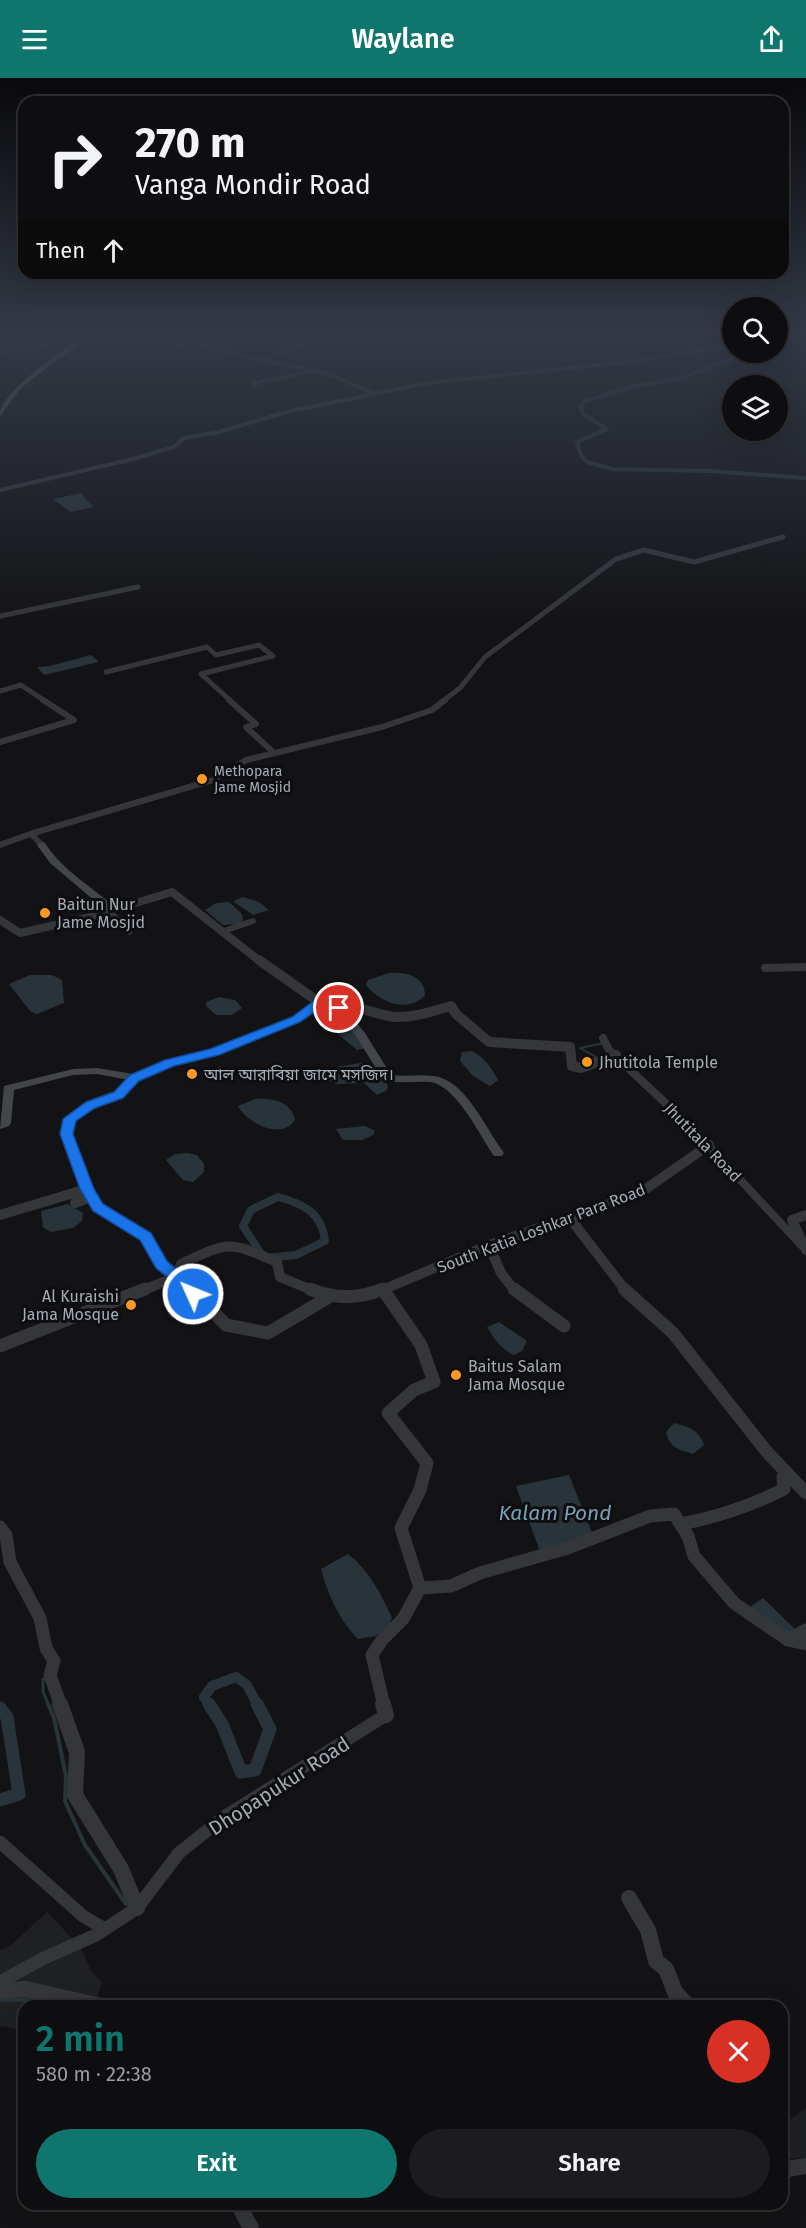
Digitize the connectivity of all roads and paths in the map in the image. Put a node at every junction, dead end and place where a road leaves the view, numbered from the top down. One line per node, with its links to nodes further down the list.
1 (225, 430): 2 (street)
2 (0, 490)
3 (783, 537): 9 (street)
4 (138, 587): 5 (street)
5 (0, 616)
6 (106, 672): 9 (street)
7 (0, 691): 8 (street)
8 (0, 742)
9 (274, 753): 10 (street)
10 (37, 832): 11 (street); 12 (street)
11 (2, 842)
12 (42, 845): 13 (main road)
13 (110, 911): 16 (street); 17 (street); 18 (street)
14 (0, 920): 16 (street)
15 (253, 921): 18 (street)
16 (13, 929): 19 (street)
17 (129, 932)
18 (221, 932): 22 (street)
19 (0, 934)
20 (806, 967): 21 (street)
21 (765, 968)
22 (320, 1003): 23 (main road); 26 (main road)
23 (339, 1008): 25 (street); 29 (main road)
24 (603, 1038): 25 (street, Jhutitala Road)
25 (616, 1055): 28 (street, Jhutitala Road)
26 (134, 1078): 27 (main road); 30 (street)
27 (0, 1125)
28 (709, 1145): 34 (street, South Katia Loshkar Para Road); 36 (street, Jhutitala Road)
29 (498, 1153)
30 (89, 1193): 31 (street); 32 (street); 37 (street)
31 (75, 1203)
32 (0, 1215)
33 (806, 1215): 36 (street)
34 (569, 1217): 35 (street, South Katia Loshkar Para Road); 42 (street)
35 (489, 1245): 38 (street, South Katia Loshkar Para Road); 40 (street)
36 (804, 1248)
37 (176, 1277): 39 (street); 39 (street, South Katia Loshkar Para Road); 41 (street)
38 (384, 1291): 39 (street, South Katia Loshkar Para Road); 46 (street)
39 (329, 1297)
40 (564, 1326)
41 (0, 1346)
42 (787, 1473): 43 (street); 44 (street)
43 (806, 1493)
44 (681, 1524): 46 (street); 48 (street)
45 (0, 1527): 53 (street)
46 (420, 1588): 50 (street, Dhopapukur Road)
47 (806, 1630): 48 (street)
48 (788, 1640): 49 (street)
49 (806, 1644)
50 (386, 1716): 53 (street, Dhopapukur Road)
51 (0, 1842): 54 (street)
52 (629, 1899): 58 (street)
53 (137, 1908): 54 (street, Dhopapukur Road)
54 (105, 1929): 55 (street, Dhopapukur Road)
55 (0, 1983)
56 (0, 1991): 57 (street)
57 (74, 2000)
58 (682, 2000)
59 (806, 2166): 60 (street)
60 (788, 2169)
61 (241, 2210): 62 (street)
62 (251, 2228)

